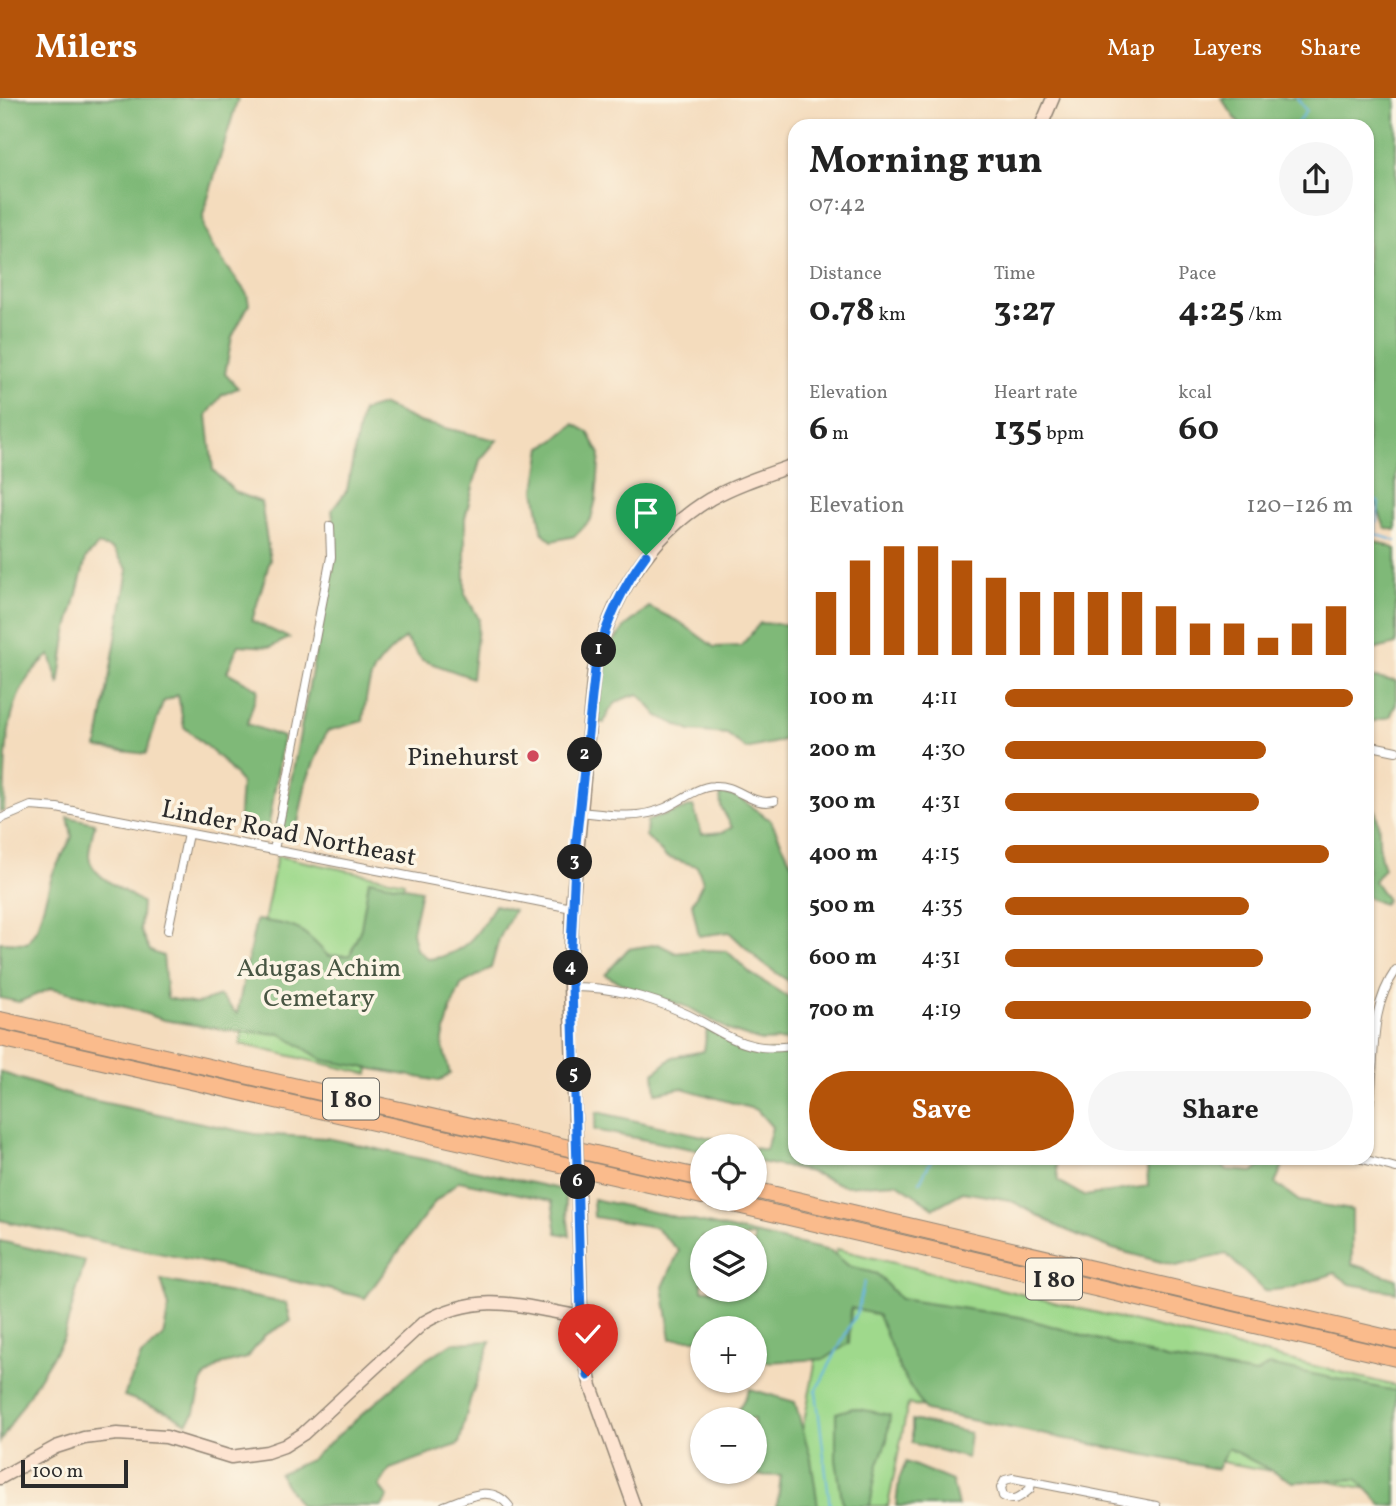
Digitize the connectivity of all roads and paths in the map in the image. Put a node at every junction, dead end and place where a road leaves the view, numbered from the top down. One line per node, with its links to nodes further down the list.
1 (1054, 98): 2 (street)
2 (1044, 119)
3 (788, 467): 8 (street)
4 (330, 526): 11 (street)
5 (1374, 746): 6 (street)
6 (1396, 751)
7 (774, 801): 8 (street)
8 (580, 812): 12 (street)
9 (0, 818): 10 (street, Linder Road Northeast)
10 (188, 834): 11 (street, Linder Road Northeast); 13 (street)
11 (274, 850): 12 (street, Linder Road Northeast)
12 (572, 908): 15 (street)
13 (168, 930)
14 (1396, 970): 19 (street)
15 (570, 988): 18 (street); 26 (street, bridge)
16 (0, 1020): 22 (highway, I 80)
17 (0, 1038): 23 (highway, I 80)
18 (788, 1046)
19 (1374, 1061)
20 (1374, 1162): 21 (street)
21 (1396, 1168)
22 (690, 1175)
23 (690, 1193)
24 (767, 1194): 27 (highway, I 80)
25 (764, 1211): 28 (highway, I 80)
26 (581, 1317): 29 (street); 33 (street)
27 (1396, 1339)
28 (1396, 1357)
29 (0, 1478)
30 (1031, 1481): 34 (street)
31 (444, 1506): 32 (street)
32 (509, 1506)
33 (634, 1506)
34 (1156, 1506)

